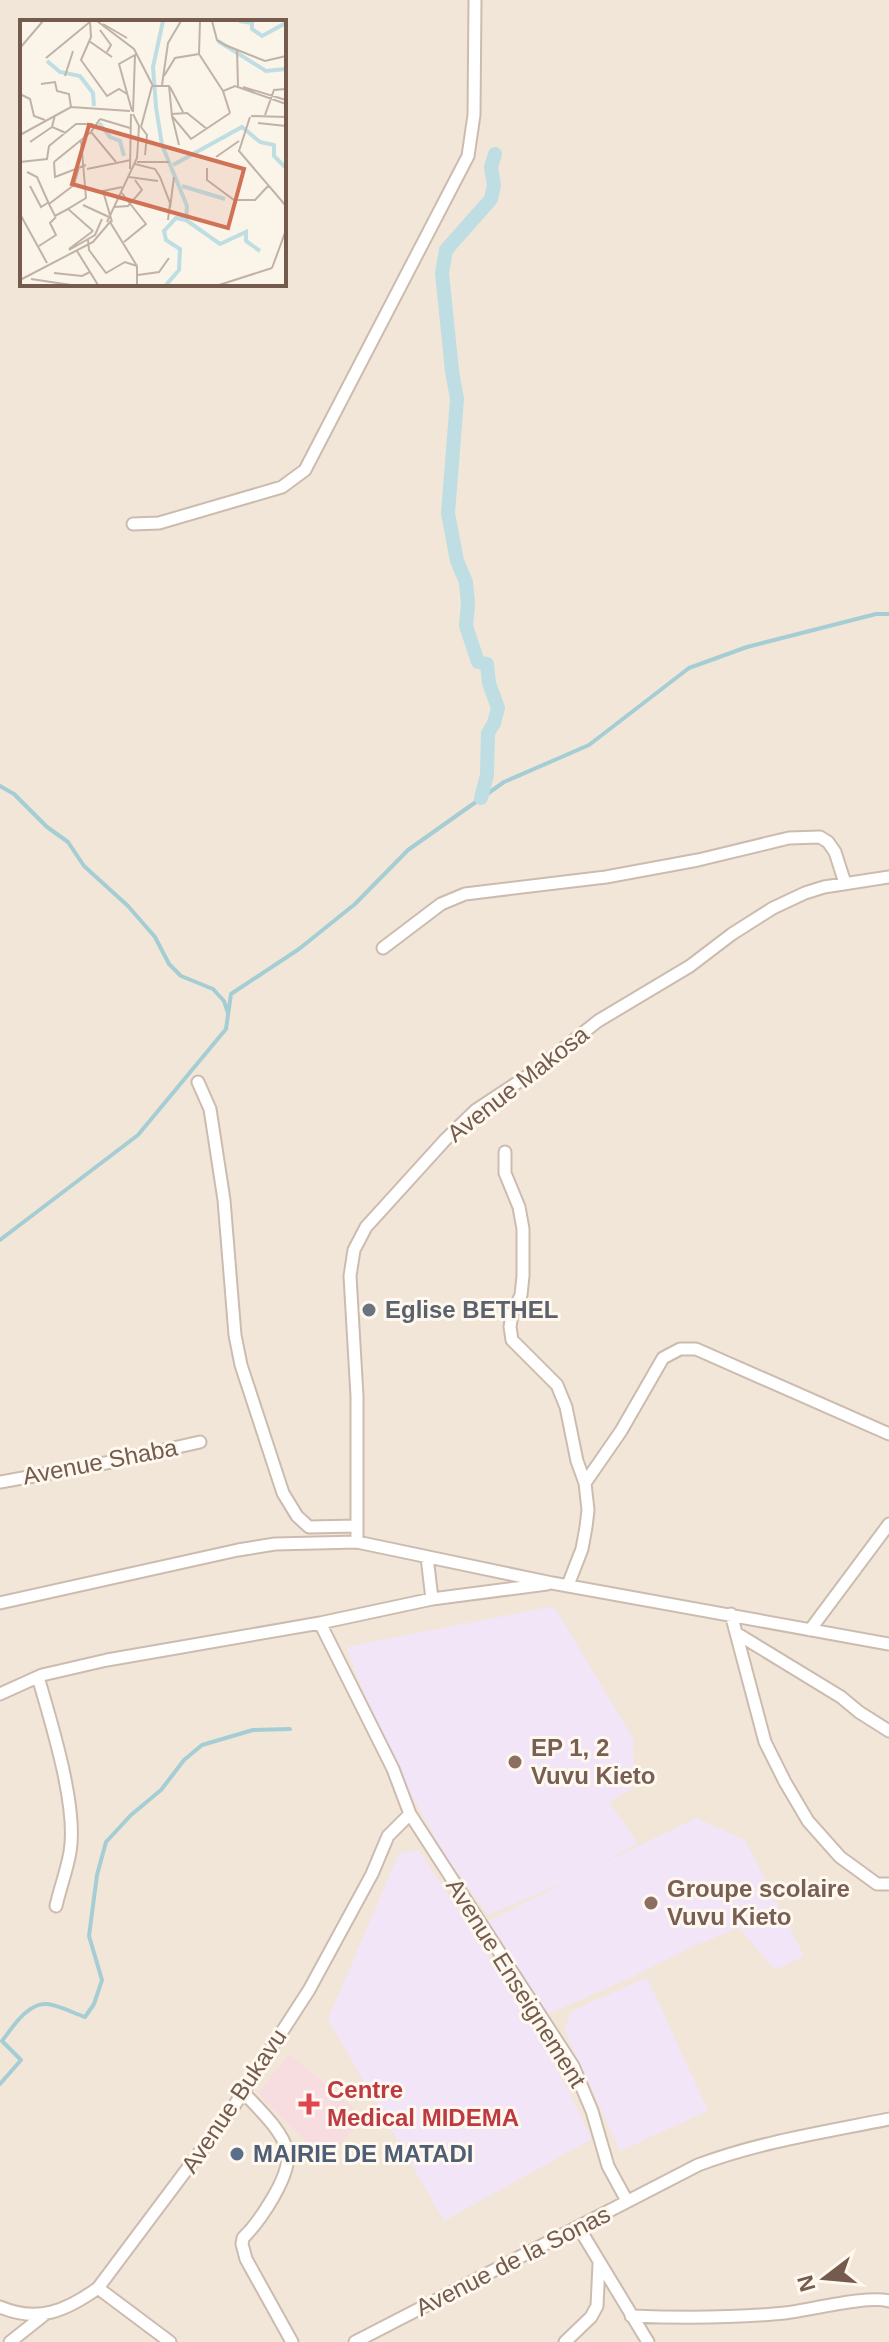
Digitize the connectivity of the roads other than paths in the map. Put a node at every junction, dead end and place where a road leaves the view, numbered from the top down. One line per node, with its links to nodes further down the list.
1 (475, 0): 2 (street)
2 (133, 524)
3 (889, 877): 4 (street, Avenue Makosa)
4 (845, 883): 5 (street); 13 (street, Avenue Makosa)
5 (383, 948)
6 (198, 1082): 13 (street)
7 (505, 1152): 11 (street)
8 (889, 1434): 11 (street)
9 (200, 1442): 10 (street, Avenue Shaba)
10 (0, 1482)
11 (585, 1483): 17 (street)
12 (889, 1524): 22 (street)
13 (357, 1526): 14 (street, Avenue Makosa)
14 (357, 1542): 15 (street); 19 (street)
15 (427, 1557): 16 (street); 18 (street)
16 (552, 1583): 17 (street); 18 (street)
17 (568, 1585): 20 (street)
18 (432, 1599): 21 (street)
19 (0, 1603)
20 (731, 1614): 22 (street); 23 (street)
21 (320, 1623): 25 (street); 28 (street, Avenue Enseignement)
22 (810, 1630): 24 (street)
23 (736, 1633): 27 (street); 29 (street)
24 (889, 1644)
25 (38, 1677): 26 (street); 30 (street)
26 (0, 1694)
27 (889, 1731)
28 (410, 1814): 31 (street, Avenue Bukavu); 33 (street, Avenue Enseignement)
29 (889, 1884)
30 (56, 1906)
31 (243, 2092): 36 (street, Avenue Bukavu); 43 (street)
32 (889, 2119): 33 (street, Avenue de la Sonas)
33 (627, 2201): 34 (street, Avenue de la Sonas)
34 (579, 2228): 35 (street); 44 (street, Avenue de la Sonas)
35 (599, 2264): 40 (street); 45 (street)
36 (98, 2288): 39 (street, Avenue Bukavu); 42 (street)
37 (889, 2301): 40 (street)
38 (0, 2307): 39 (street)
39 (44, 2315): 41 (street, Avenue Bukavu)
40 (631, 2316): 46 (street)
41 (10, 2342)
42 (170, 2342)
43 (292, 2342)
44 (355, 2342)
45 (565, 2342)
46 (648, 2342)

